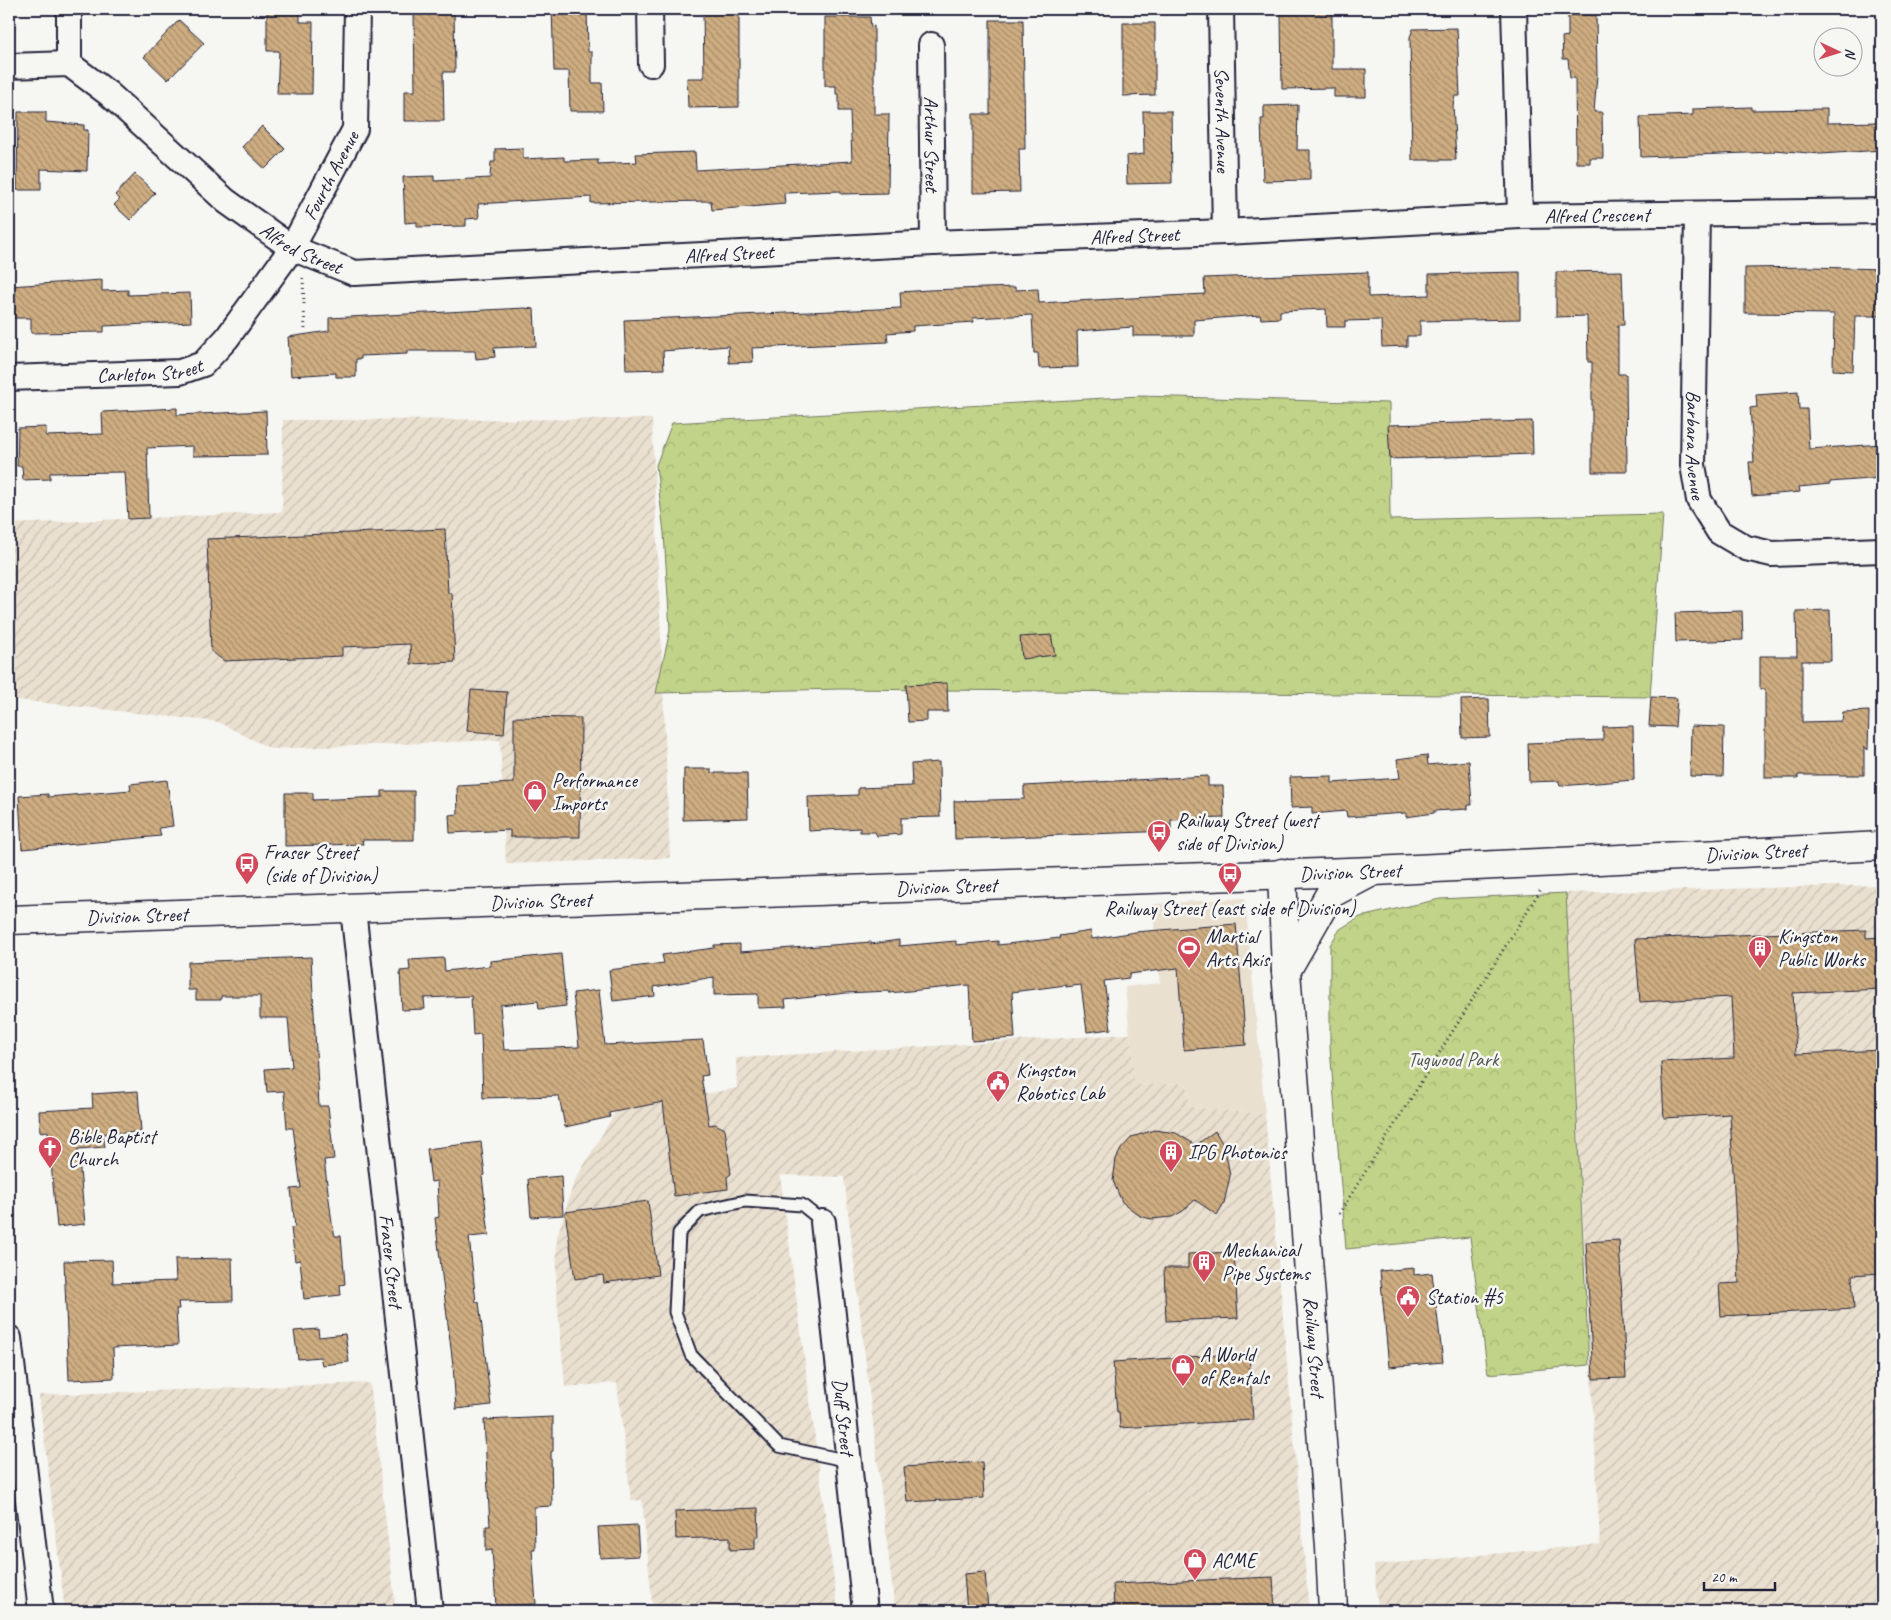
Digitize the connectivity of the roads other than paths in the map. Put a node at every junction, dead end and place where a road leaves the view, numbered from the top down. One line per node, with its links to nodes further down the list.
1 (69, 9): 7 (street)
2 (357, 9): 15 (street, Fourth Avenue)
3 (650, 9): 8 (street)
4 (1221, 9): 13 (street, Seventh Avenue)
5 (1514, 9): 12 (street, Alfred Crescent)
6 (931, 45): 14 (street, Arthur Street)
7 (69, 64): 9 (street); 15 (street, Alfred Street)
8 (651, 64)
9 (9, 66)
10 (1882, 211): 11 (street, Alfred Crescent)
11 (1697, 214): 12 (street, Alfred Crescent); 17 (street, Barbara Avenue)
12 (1520, 216): 13 (street, Alfred Street)
13 (1225, 232): 14 (street, Alfred Street)
14 (933, 243): 15 (street, Alfred Street)
15 (292, 248): 16 (street, Carleton Street)
16 (9, 378)
17 (1882, 550)
18 (1882, 846): 19 (main road, Division Street)
19 (1374, 871): 20 (main road, Division Street); 23 (main road)
20 (1282, 873): 21 (main road, Division Street); 23 (main road, Railway Street)
21 (353, 909): 22 (main road, Division Street); 28 (street, Fraser Street)
22 (9, 920)
23 (1286, 971): 30 (main road, Railway Street)
24 (823, 1222): 26 (street, Duff Street); 26 (lane)
25 (9, 1338): 27 (street)
26 (849, 1462): 29 (street, Duff Street)
27 (41, 1611)
28 (430, 1611)
29 (865, 1611)
30 (1333, 1611)

